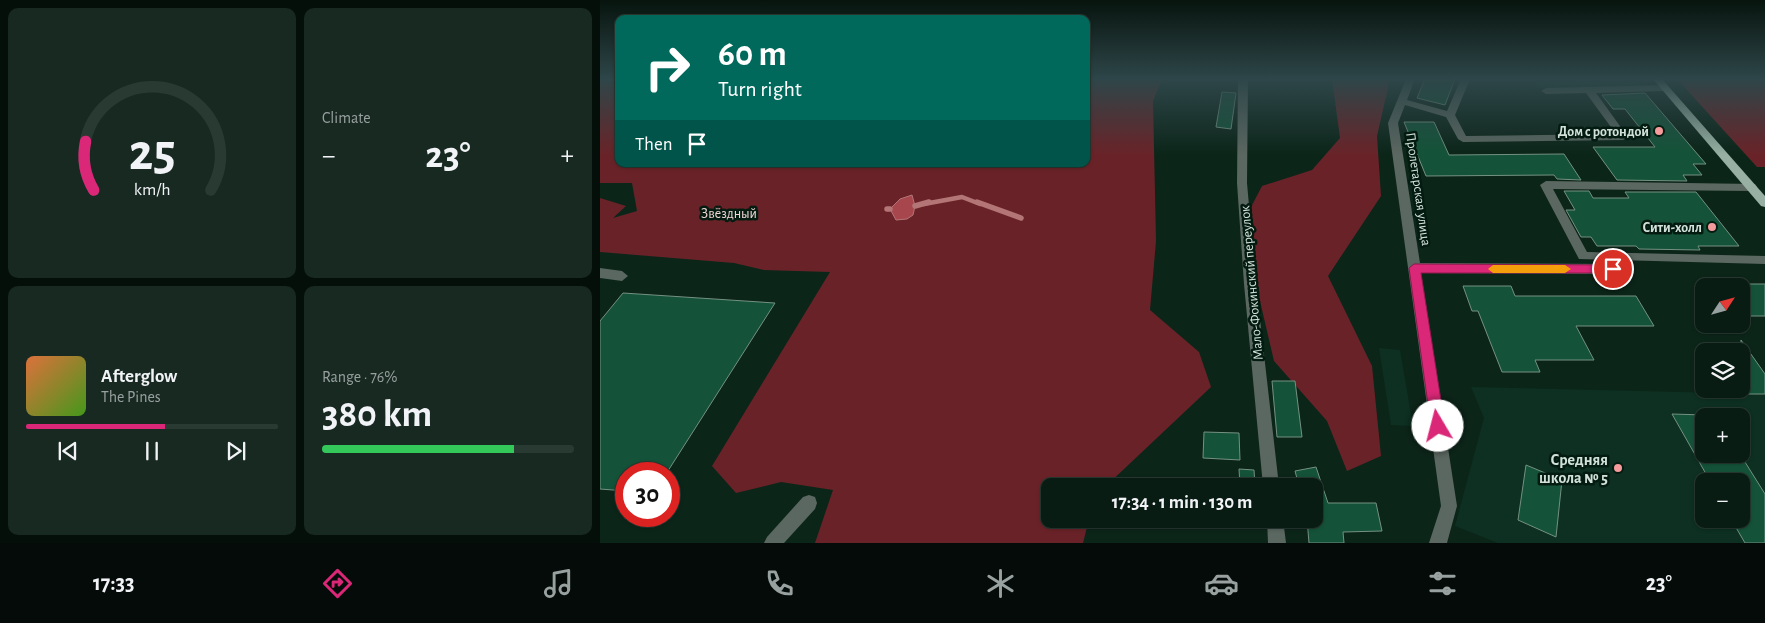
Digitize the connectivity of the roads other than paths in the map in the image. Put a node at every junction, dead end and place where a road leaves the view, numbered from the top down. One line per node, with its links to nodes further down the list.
1 (1244, 104): 15 (street, Мало-Фокинский переулок)
2 (1401, 104): 11 (street, Пролетарская улица)
3 (1414, 104): 7 (street)
4 (1454, 104): 7 (street)
5 (1599, 104): 7 (street)
6 (1679, 104): 8 (main road)
7 (1450, 114)
8 (1751, 187): 9 (main road); 10 (street)
9 (1765, 203)
10 (1765, 260)
11 (1414, 268): 12 (street); 20 (street, Пролетарская улица)
12 (1613, 269)
13 (600, 273): 14 (street)
14 (622, 276)
15 (1270, 478)
16 (809, 503): 18 (street)
17 (1276, 528): 19 (street)
18 (773, 543)
19 (1277, 543)
20 (1438, 543)

